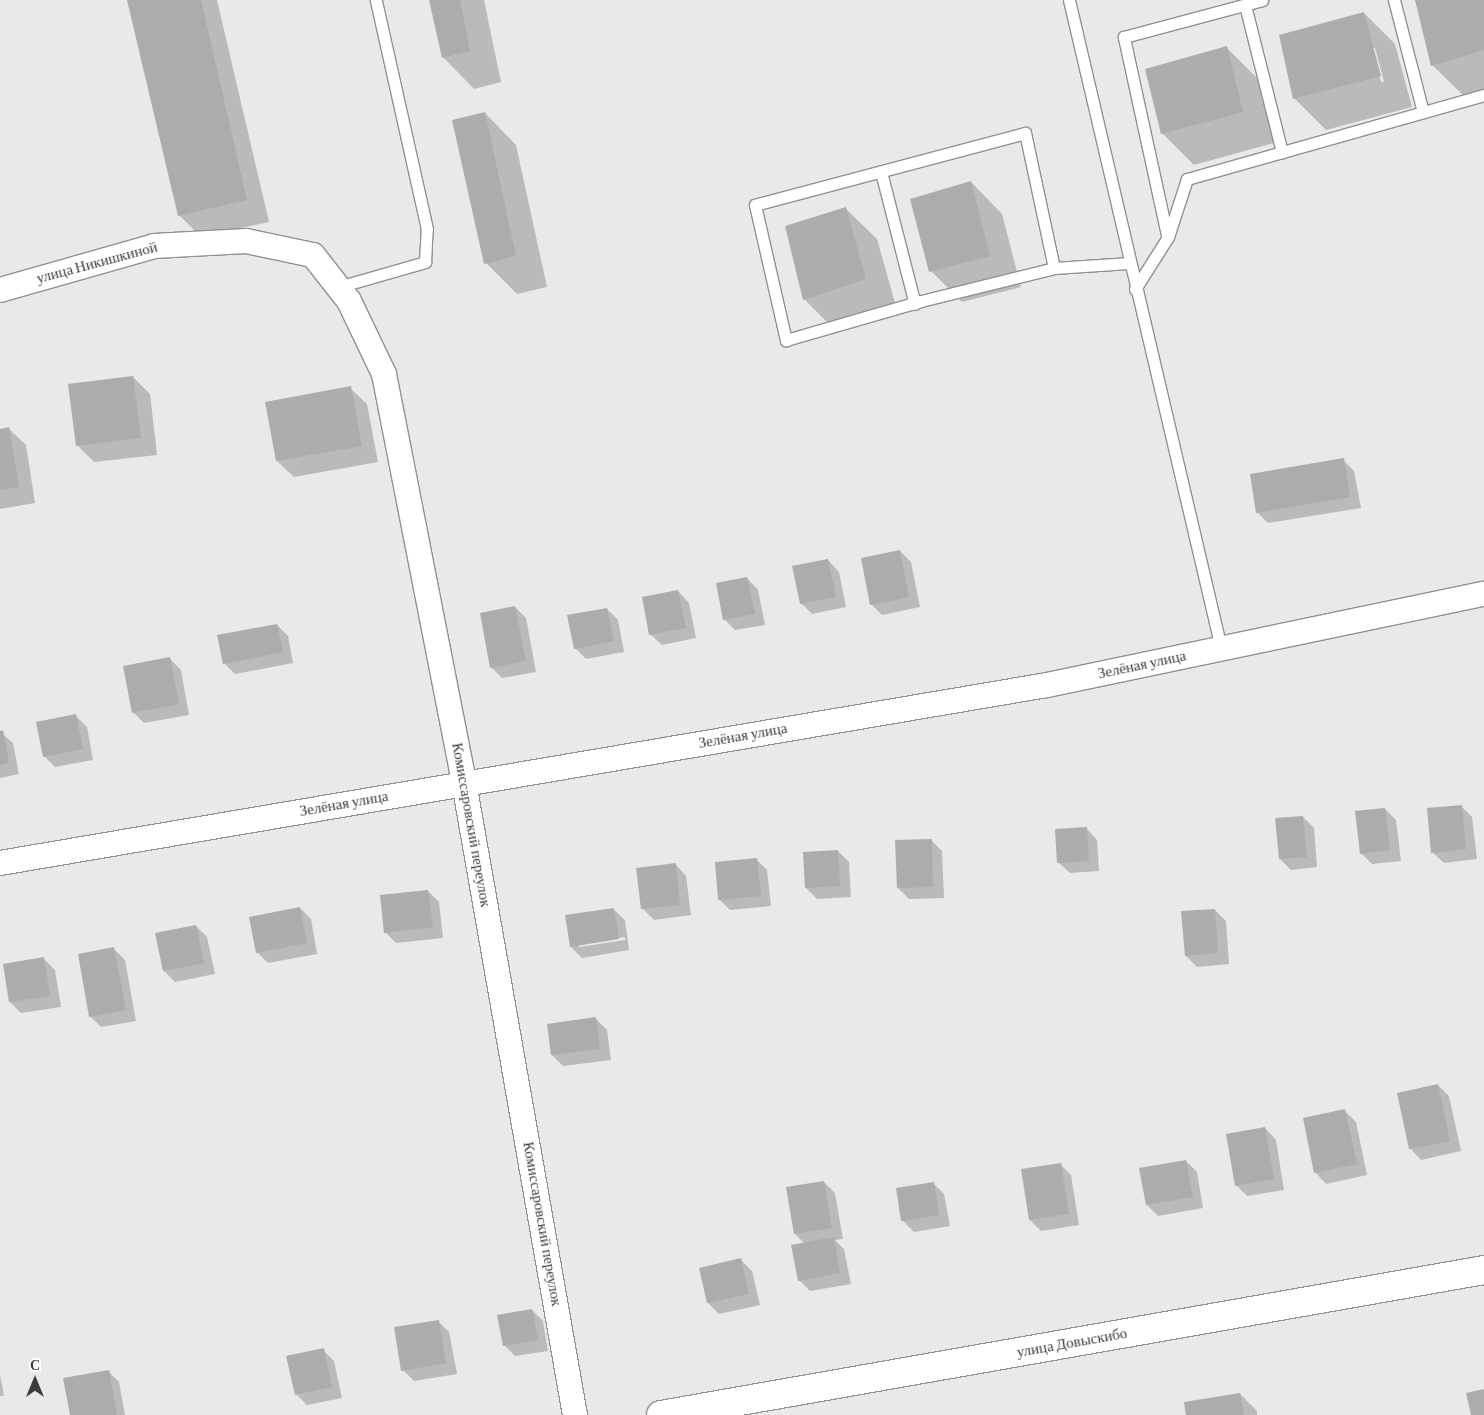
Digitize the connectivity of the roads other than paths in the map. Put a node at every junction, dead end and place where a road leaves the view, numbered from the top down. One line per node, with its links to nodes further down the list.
1 (376, 0): 14 (lane)
2 (1069, 0): 12 (lane)
3 (1262, 0): 5 (lane)
4 (1394, 0): 7 (lane)
5 (1245, 5): 8 (lane); 10 (lane)
6 (1484, 95): 7 (lane)
7 (1423, 112): 8 (lane)
8 (1282, 152): 10 (lane)
9 (881, 172): 13 (lane); 17 (lane); 17 (lane)
10 (1168, 237): 15 (lane)
11 (314, 255): 14 (street, Комиссаровский переулок); 16 (street, улица Никишкиной)
12 (1129, 263): 13 (lane); 15 (lane)
13 (1054, 268): 17 (lane)
14 (338, 287): 20 (street, Комиссаровский переулок)
15 (1135, 289): 19 (lane)
16 (0, 290)
17 (915, 304)
18 (1484, 594): 19 (street, Зелёная улица)
19 (1221, 648): 20 (street, Зелёная улица)
20 (464, 783): 21 (street, Зелёная улица); 23 (street, Комиссаровский переулок)
21 (0, 863)
22 (1484, 1270): 24 (street, улица Довыскибо)
23 (575, 1415)
24 (661, 1415)

